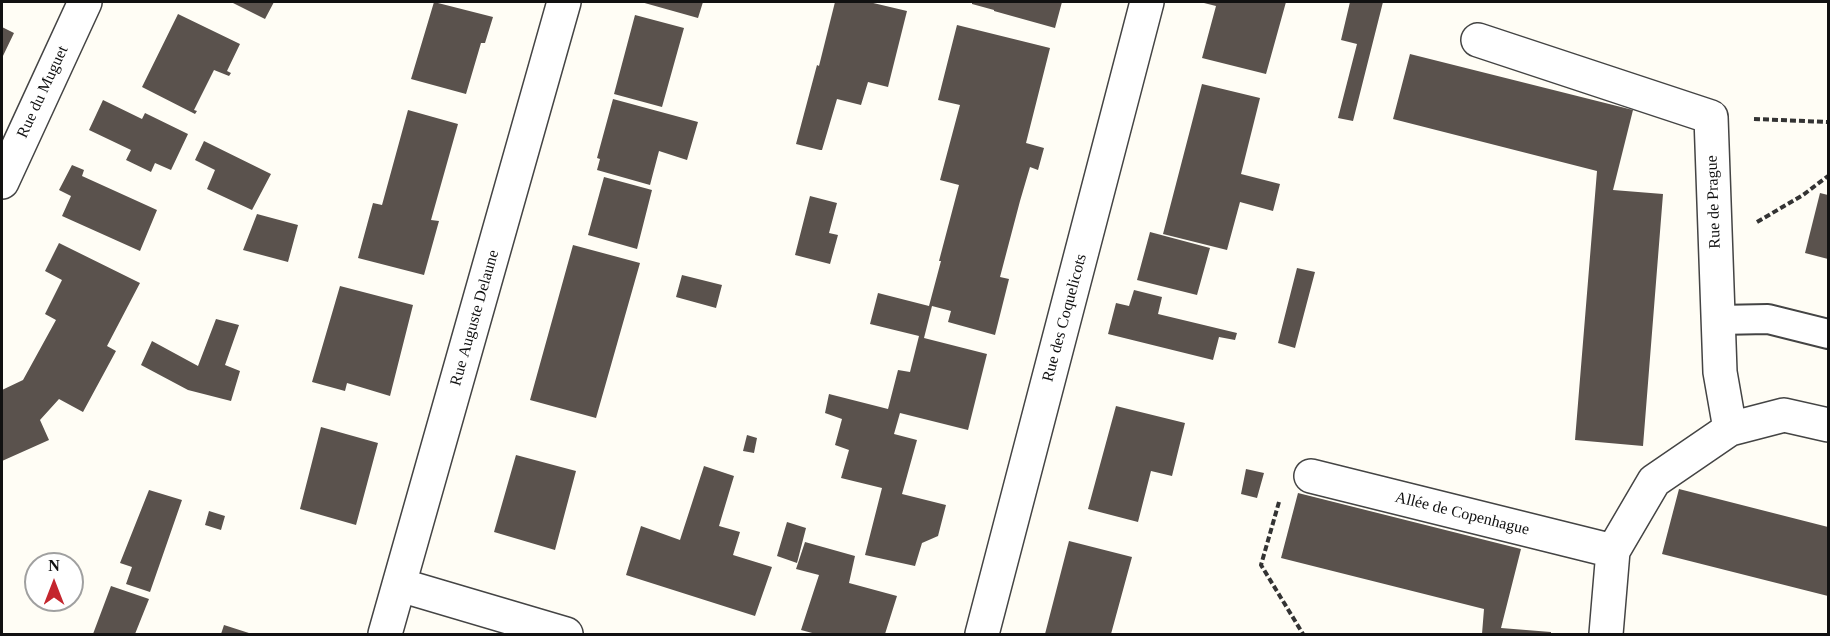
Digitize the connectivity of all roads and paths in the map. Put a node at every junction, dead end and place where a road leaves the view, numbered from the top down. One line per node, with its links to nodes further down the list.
1 (85, 2): 8 (street, Rue du Muguet)
2 (564, 2): 16 (street, Rue Auguste Delaune)
3 (1148, 2): 19 (street, Rue des Coquelicots)
4 (1478, 40): 5 (street)
5 (1711, 117): 6 (path); 9 (street, Rue de Prague)
6 (1828, 122)
7 (1828, 176): 9 (path)
8 (2, 182)
9 (1716, 247): 10 (street, Rue de Prague)
10 (1718, 320): 11 (lane); 13 (street, Rue de Prague)
11 (1828, 334)
12 (1828, 425): 13 (street)
13 (1730, 429): 15 (street)
14 (1311, 476): 15 (street, Allée de Copenhague); 20 (path)
15 (1613, 551): 21 (street)
16 (400, 585): 17 (street, Rue Auguste Delaune); 18 (street)
17 (386, 634)
18 (566, 634)
19 (982, 634)
20 (1303, 634)
21 (1606, 634)

